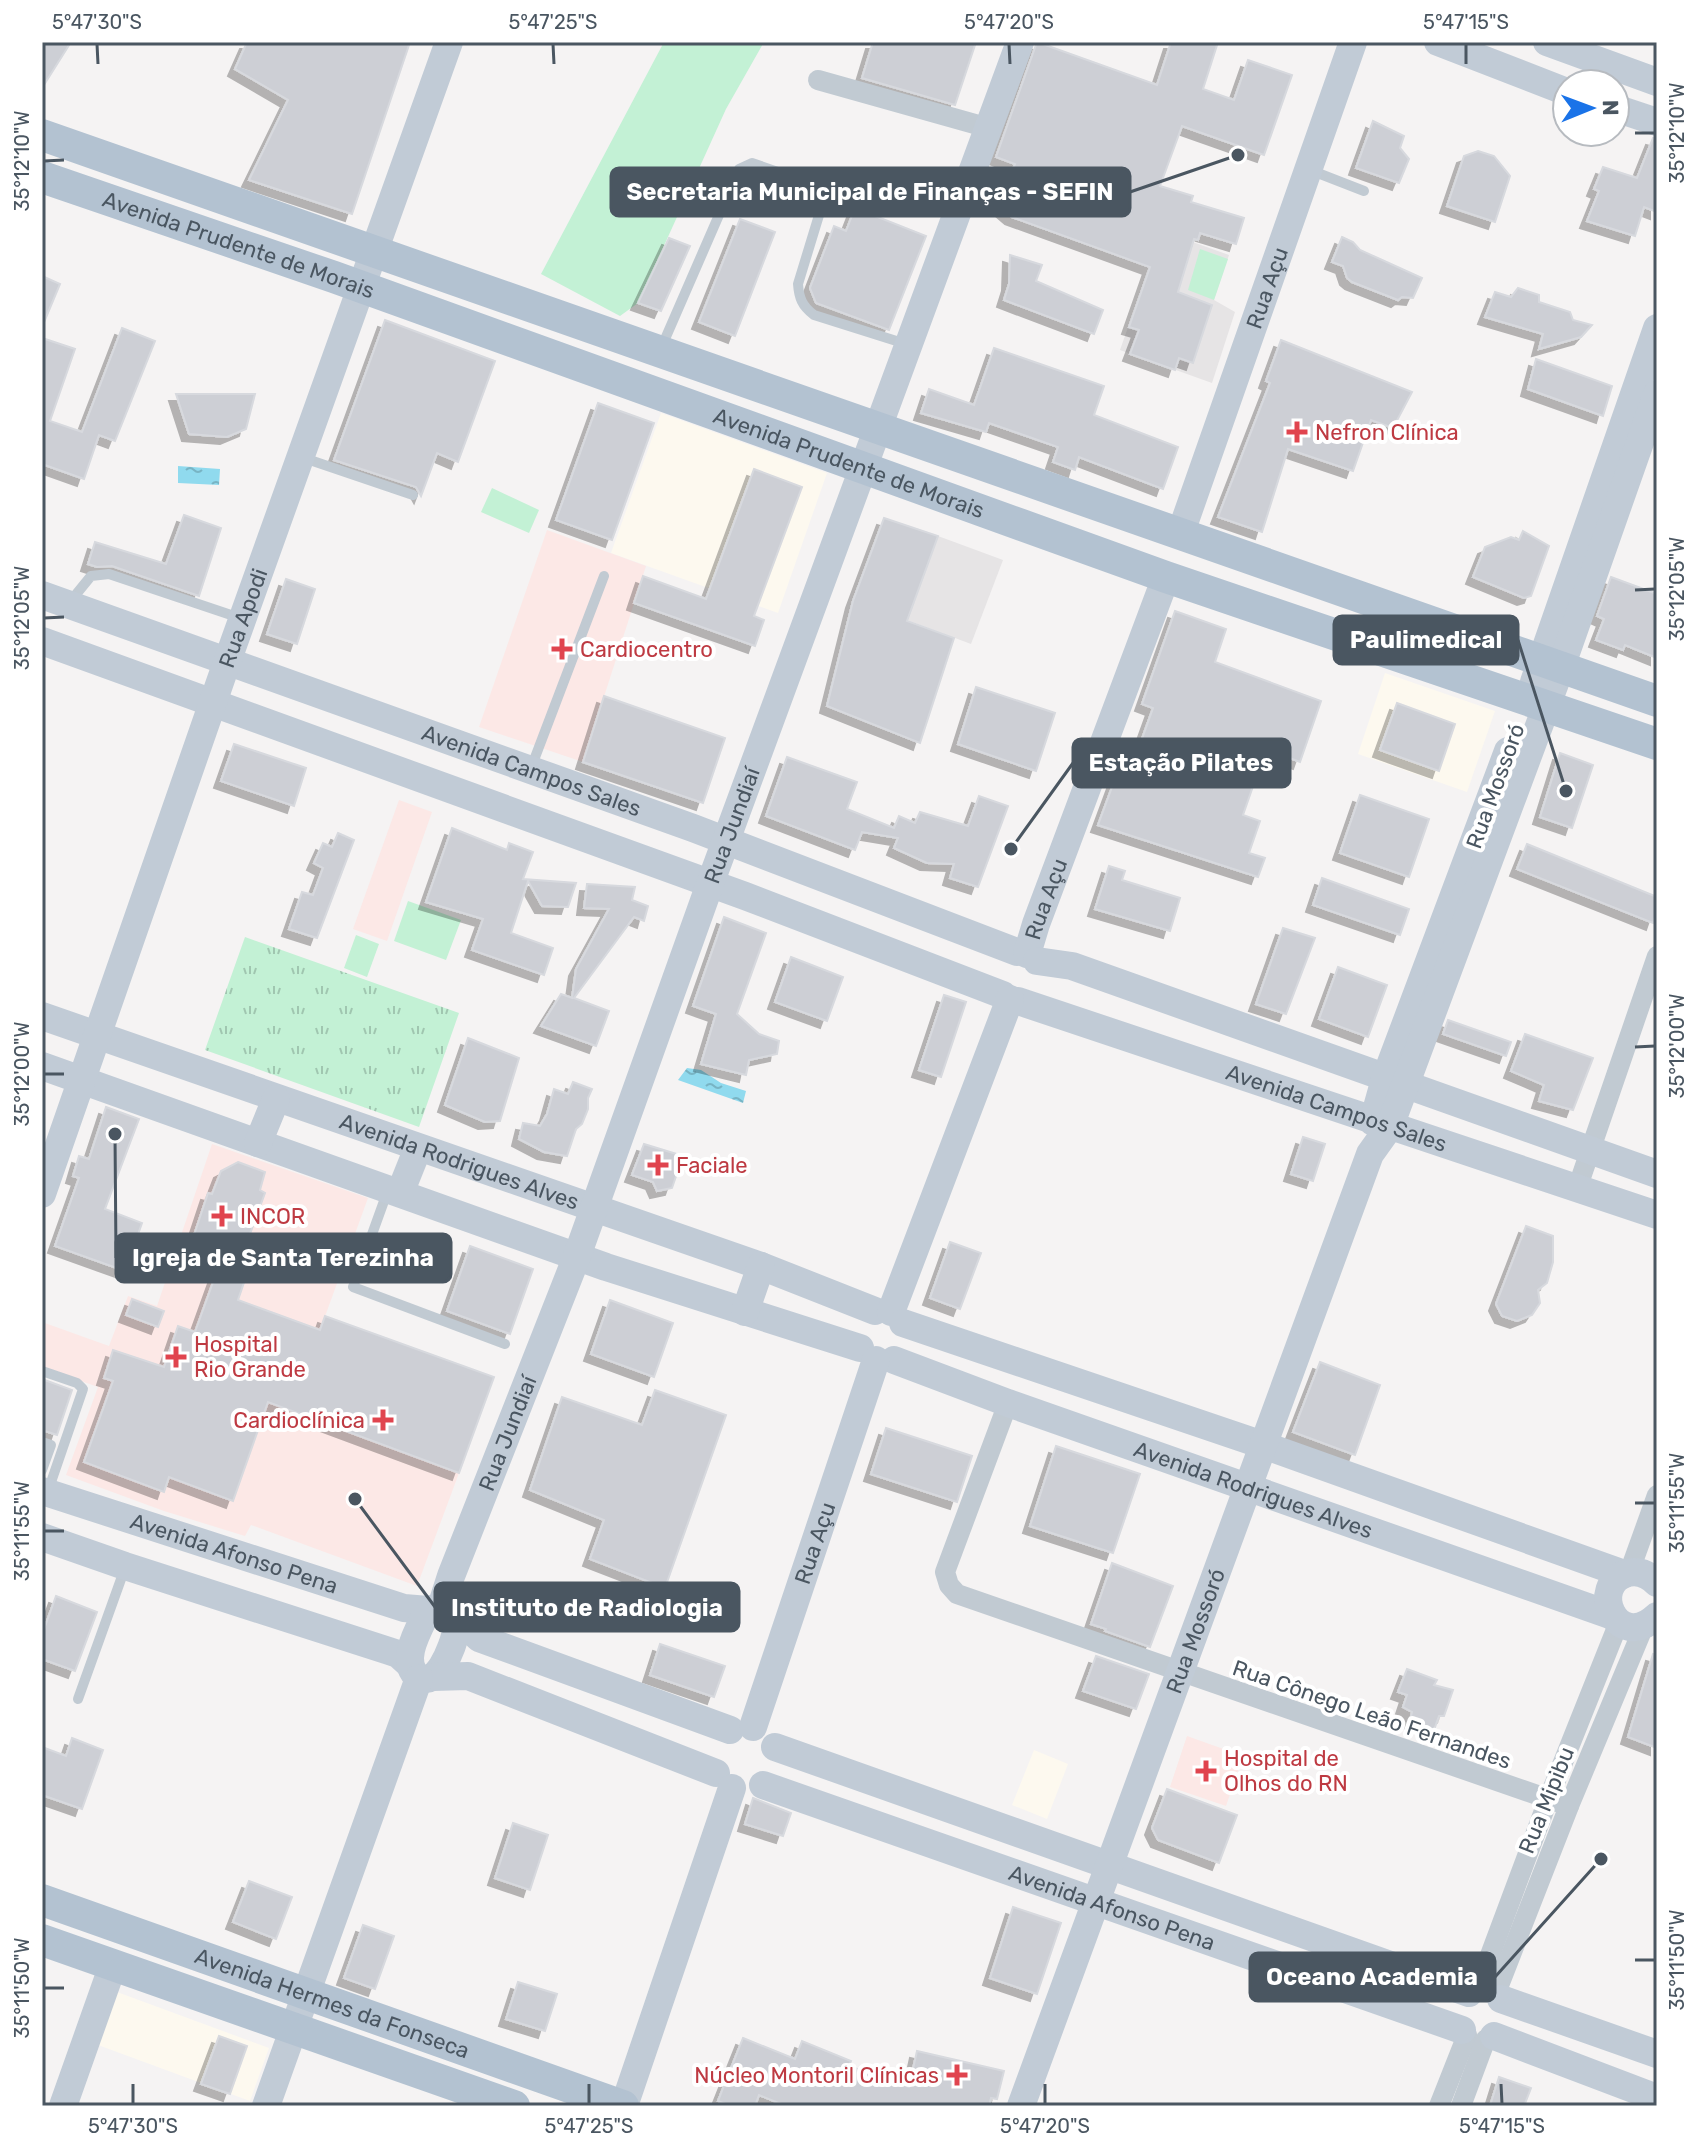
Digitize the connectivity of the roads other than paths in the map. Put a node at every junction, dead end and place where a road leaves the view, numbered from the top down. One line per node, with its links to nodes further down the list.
1 (449, 42): 17 (main road, Rua Apodi)
2 (1020, 42): 12 (main road, Rua Jundiaí)
3 (1353, 42): 14 (main road, Rua Açu)
4 (1438, 42): 9 (main road)
5 (1558, 46): 6 (main road); 8 (main road)
6 (1560, 68)
7 (818, 80): 12 (street)
8 (1657, 82)
9 (1551, 86)
10 (1631, 113): 11 (main road)
11 (1657, 122)
12 (989, 128): 20 (main road, Rua Jundiaí)
13 (42, 135): 17 (main road, Avenida Prudente de Morais)
14 (1310, 170): 16 (lane); 27 (main road, Rua Açu)
15 (42, 177): 18 (main road, Avenida Prudente de Morais)
16 (1364, 191)
17 (373, 250): 18 (main road, Rua Apodi); 21 (main road, Avenida Prudente de Morais)
18 (359, 286): 24 (main road, Rua Apodi); 25 (main road, Avenida Prudente de Morais)
19 (1657, 328): 36 (main road, Rua Mossoró)
20 (910, 345): 21 (lane); 23 (main road, Rua Jundiaí)
21 (660, 352): 23 (main road, Avenida Prudente de Morais)
22 (1657, 394): 36 (main road, Rua Mossoró)
23 (879, 430): 25 (main road, Rua Jundiaí); 27 (main road, Avenida Prudente de Morais)
24 (299, 456): 26 (lane); 32 (main road, Rua Apodi)
25 (864, 470): 29 (main road, Avenida Prudente de Morais); 44 (main road, Rua Jundiaí)
26 (413, 495)
27 (1180, 535): 30 (main road, Avenida Prudente de Morais)
28 (604, 576): 42 (lane)
29 (1166, 577): 33 (main road, Avenida Prudente de Morais); 46 (main road, Rua Açu)
30 (1354, 596): 33 (main road); 36 (main road, Avenida Prudente de Morais)
31 (55, 600): 32 (lane); 35 (main road, Avenida Campos Sales)
32 (242, 619): 35 (main road, Rua Apodi)
33 (1338, 635): 39 (main road, Avenida Prudente de Morais)
34 (42, 641): 38 (main road, Avenida Campos Sales)
35 (227, 662): 38 (main road, Rua Apodi); 41 (main road, Avenida Campos Sales)
36 (1551, 664): 37 (main road, Avenida Prudente de Morais); 39 (main road, Rua Mossoró)
37 (1657, 701)
38 (213, 702): 43 (main road, Avenida Campos Sales); 50 (main road, Rua Apodi)
39 (1536, 702): 40 (main road, Avenida Prudente de Morais); 53 (main road, Rua Mossoró)
40 (1657, 744)
41 (475, 750): 42 (main road, Avenida Campos Sales); 43 (main road)
42 (531, 770): 44 (main road, Avenida Campos Sales)
43 (459, 792): 45 (main road, Avenida Campos Sales)
44 (727, 840): 45 (main road, Rua Jundiaí); 46 (main road, Avenida Campos Sales)
45 (710, 884): 48 (main road, Avenida Campos Sales); 63 (main road, Rua Jundiaí)
46 (1027, 956): 48 (main road); 48 (main road); 53 (main road, Avenida Campos Sales)
47 (1657, 956): 58 (street)
48 (1010, 999): 55 (main road, Avenida Campos Sales); 68 (main road)
49 (42, 1016): 50 (main road, Avenida Rodrigues Alves)
50 (99, 1036): 52 (main road, Rua Apodi); 54 (main road, Avenida Rodrigues Alves)
51 (42, 1066): 52 (main road, Avenida Rodrigues Alves)
52 (82, 1080): 56 (main road, Avenida Rodrigues Alves); 62 (main road, Rua Apodi)
53 (1395, 1082): 55 (main road, Rua Mossoró); 58 (main road, Avenida Campos Sales)
54 (276, 1099): 56 (main road); 57 (main road, Avenida Rodrigues Alves)
55 (1381, 1123): 60 (main road, Avenida Campos Sales); 76 (main road, Rua Mossoró)
56 (258, 1143): 61 (main road, Avenida Rodrigues Alves)
57 (418, 1148): 61 (main road); 63 (main road, Avenida Rodrigues Alves)
58 (1590, 1151): 59 (main road, Avenida Campos Sales); 60 (street)
59 (1657, 1174)
60 (1577, 1189): 64 (main road, Avenida Campos Sales)
61 (394, 1191): 65 (main road, Avenida Rodrigues Alves); 69 (lane)
62 (42, 1194)
63 (594, 1210): 65 (main road, Rua Jundiaí); 66 (main road, Avenida Rodrigues Alves)
64 (1657, 1215)
65 (577, 1256): 67 (main road, Avenida Rodrigues Alves); 85 (main road, Rua Jundiaí)
66 (761, 1266): 67 (main road); 68 (main road, Avenida Rodrigues Alves)
67 (745, 1312): 70 (main road, Avenida Rodrigues Alves)
68 (890, 1316): 70 (main road); 70 (main road); 72 (main road, Avenida Rodrigues Alves)
69 (505, 1344)
70 (877, 1356): 73 (main road, Avenida Rodrigues Alves); 90 (main road, Rua Açu)
71 (42, 1371): 77 (lane)
72 (1095, 1388): 74 (main road); 76 (main road, Avenida Rodrigues Alves)
73 (1008, 1403): 74 (main road, Avenida Rodrigues Alves); 88 (street, Rua Cônego Leão Fernandes)
74 (1080, 1428): 78 (main road, Avenida Rodrigues Alves)
75 (42, 1442): 77 (lane)
76 (1263, 1445): 78 (main road, Rua Mossoró); 83 (main road, Avenida Rodrigues Alves)
77 (44, 1485): 81 (main road, Avenida Afonso Pena)
78 (1249, 1487): 86 (main road, Avenida Rodrigues Alves); 88 (main road, Rua Mossoró)
79 (1657, 1495): 83 (street)
80 (42, 1537): 82 (main road, Avenida Afonso Pena)
81 (254, 1557): 84 (main road); 85 (main road, Avenida Afonso Pena)
82 (125, 1566): 84 (main road, Avenida Afonso Pena); 89 (lane)
83 (1644, 1576): 86 (main road)
84 (239, 1602): 87 (main road, Avenida Afonso Pena)
85 (442, 1611): 87 (main road, Rua Jundiaí); 90 (main road, Avenida Afonso Pena)
86 (1639, 1622): 94 (street, Rua Mipibu); 95 (street, Rua Mipibu)
87 (420, 1673): 92 (main road, Avenida Afonso Pena); 102 (main road)
88 (1180, 1673): 94 (street, Rua Cônego Leão Fernandes); 96 (main road, Rua Mossoró)
89 (78, 1699)
90 (741, 1729): 91 (main road); 92 (main road)
91 (775, 1747): 93 (main road); 96 (main road, Avenida Afonso Pena)
92 (724, 1780): 93 (main road); 110 (main road)
93 (763, 1785): 98 (main road, Avenida Afonso Pena)
94 (1548, 1800): 95 (street, Rua Cônego Leão Fernandes); 101 (street, Rua Mipibu)
95 (1569, 1806): 101 (street, Rua Mipibu)
96 (1109, 1867): 98 (main road, Rua Mossoró); 101 (main road, Avenida Afonso Pena)
97 (42, 1900): 102 (main road, Avenida Hermes da Fonseca)
98 (1096, 1902): 104 (main road, Avenida Afonso Pena); 111 (main road, Rua Mossoró)
99 (42, 1940): 100 (main road, Avenida Hermes da Fonseca)
100 (113, 1965): 103 (main road, Avenida Hermes da Fonseca); 107 (main road)
101 (1486, 1994): 104 (main road); 104 (main road); 105 (main road, Avenida Afonso Pena)
102 (306, 1995): 103 (main road); 110 (main road, Avenida Hermes da Fonseca)
103 (295, 2028): 108 (main road); 109 (main road, Avenida Hermes da Fonseca)
104 (1477, 2035): 106 (main road, Avenida Afonso Pena); 112 (street); 113 (street)
105 (1657, 2054)
106 (1657, 2098)
107 (63, 2106)
108 (266, 2106)
109 (514, 2106)
110 (623, 2106)
111 (1021, 2106)
112 (1439, 2106)
113 (1461, 2106)

